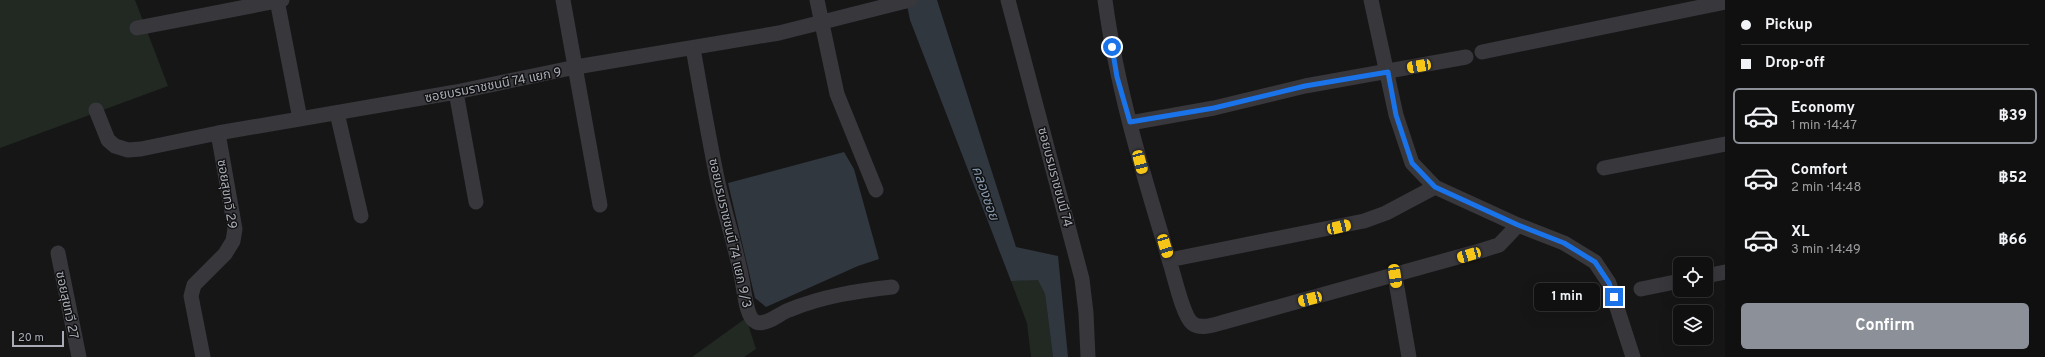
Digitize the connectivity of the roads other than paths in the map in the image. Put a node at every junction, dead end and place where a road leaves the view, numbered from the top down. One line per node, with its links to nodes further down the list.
1 (279, 0): 10 (street); 19 (street)
2 (563, 0): 14 (street)
3 (817, 0): 9 (street)
4 (1008, 0): 40 (street, ซอยบรมราชชนนี 74)
5 (1105, 0): 20 (street)
6 (1371, 0): 15 (street)
7 (905, 1): 9 (street, ซอยบรมราชชนนี 74 แยก 9)
8 (1725, 2): 12 (street)
9 (821, 22): 11 (street, ซอยบรมราชชนนี 74 แยก 9); 25 (street)
10 (138, 28)
11 (693, 48): 14 (street, ซอยบรมราชชนนี 74 แยก 9); 36 (street, ซอยบรมราชชนนี 74 แยก 9/3)
12 (1482, 52)
13 (1466, 57): 15 (street)
14 (576, 67): 16 (street, ซอยบรมราชชนนี 74 แยก 9); 27 (street)
15 (1388, 72): 20 (street); 24 (street)
16 (456, 92): 18 (street, ซอยบรมราชชนนี 74 แยก 9); 26 (street)
17 (96, 110): 21 (street, ซอยบรมราชชนนี 74 แยก 9)
18 (337, 113): 19 (street, ซอยบรมราชชนนี 74 แยก 9); 28 (street)
19 (300, 119): 21 (street, ซอยบรมราชชนนี 74 แยก 9)
20 (1130, 122): 31 (street)
21 (218, 133): 39 (street, ซอยสุขทวี 29)
22 (1725, 144): 23 (street)
23 (1604, 168)
24 (1435, 187): 29 (street); 31 (street)
25 (876, 190)
26 (476, 202)
27 (600, 205)
28 (361, 216)
29 (1518, 225): 34 (street); 42 (street)
30 (58, 253): 38 (street, ซอยสุขทวี 27)
31 (1169, 260): 34 (street)
32 (1725, 272): 33 (street)
33 (1713, 275)
34 (1395, 276): 41 (street)
35 (1673, 282): 37 (street)
36 (892, 287)
37 (1641, 289)
38 (79, 357)
39 (202, 357)
40 (1088, 357)
41 (1409, 357)
42 (1632, 357)

